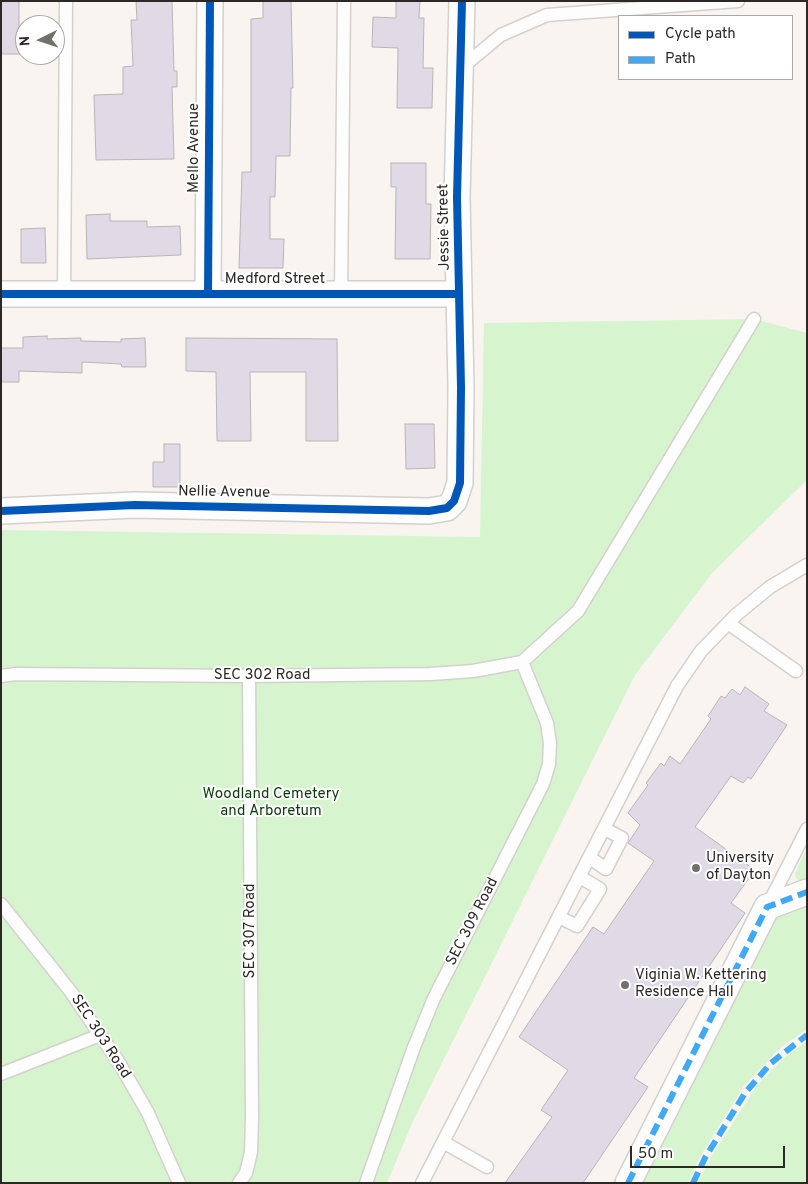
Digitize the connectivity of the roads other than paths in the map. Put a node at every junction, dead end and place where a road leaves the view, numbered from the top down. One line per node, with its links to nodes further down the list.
1 (66, 1): 8 (lane)
2 (210, 1): 9 (street, Mello Avenue)
3 (344, 1): 10 (lane)
4 (462, 1): 6 (street, Jessie Street)
5 (738, 1): 6 (lane)
6 (460, 69): 11 (street, Jessie Street)
7 (1, 294): 8 (street, Medford Street)
8 (64, 294): 9 (street, Medford Street)
9 (208, 294): 10 (street, Medford Street)
10 (341, 294): 11 (street, Medford Street)
11 (459, 294): 13 (street, Jessie Street)
12 (754, 319): 17 (lane)
13 (447, 508): 14 (street, Nellie Avenue)
14 (1, 511)
15 (807, 565): 16 (lane)
16 (728, 623): 18 (lane); 21 (lane)
17 (522, 662): 20 (lane, SEC 302 Road); 35 (lane, SEC 309 Road)
18 (796, 671)
19 (1, 676): 20 (lane, SEC 302 Road)
20 (249, 676): 34 (lane, SEC 307 Road)
21 (605, 829): 23 (lane); 23 (lane)
22 (807, 829): 27 (lane)
23 (590, 858): 24 (lane)
24 (580, 877): 28 (lane); 28 (lane)
25 (807, 892): 27 (street)
26 (1, 904): 29 (lane, SEC 303 Road)
27 (767, 907): 37 (street)
28 (559, 917): 31 (lane)
29 (100, 1035): 30 (lane); 33 (lane, SEC 303 Road)
30 (1, 1074)
31 (443, 1142): 32 (lane); 36 (lane)
32 (487, 1167)
33 (179, 1183)
34 (239, 1183)
35 (366, 1183)
36 (422, 1183)
37 (628, 1183)

